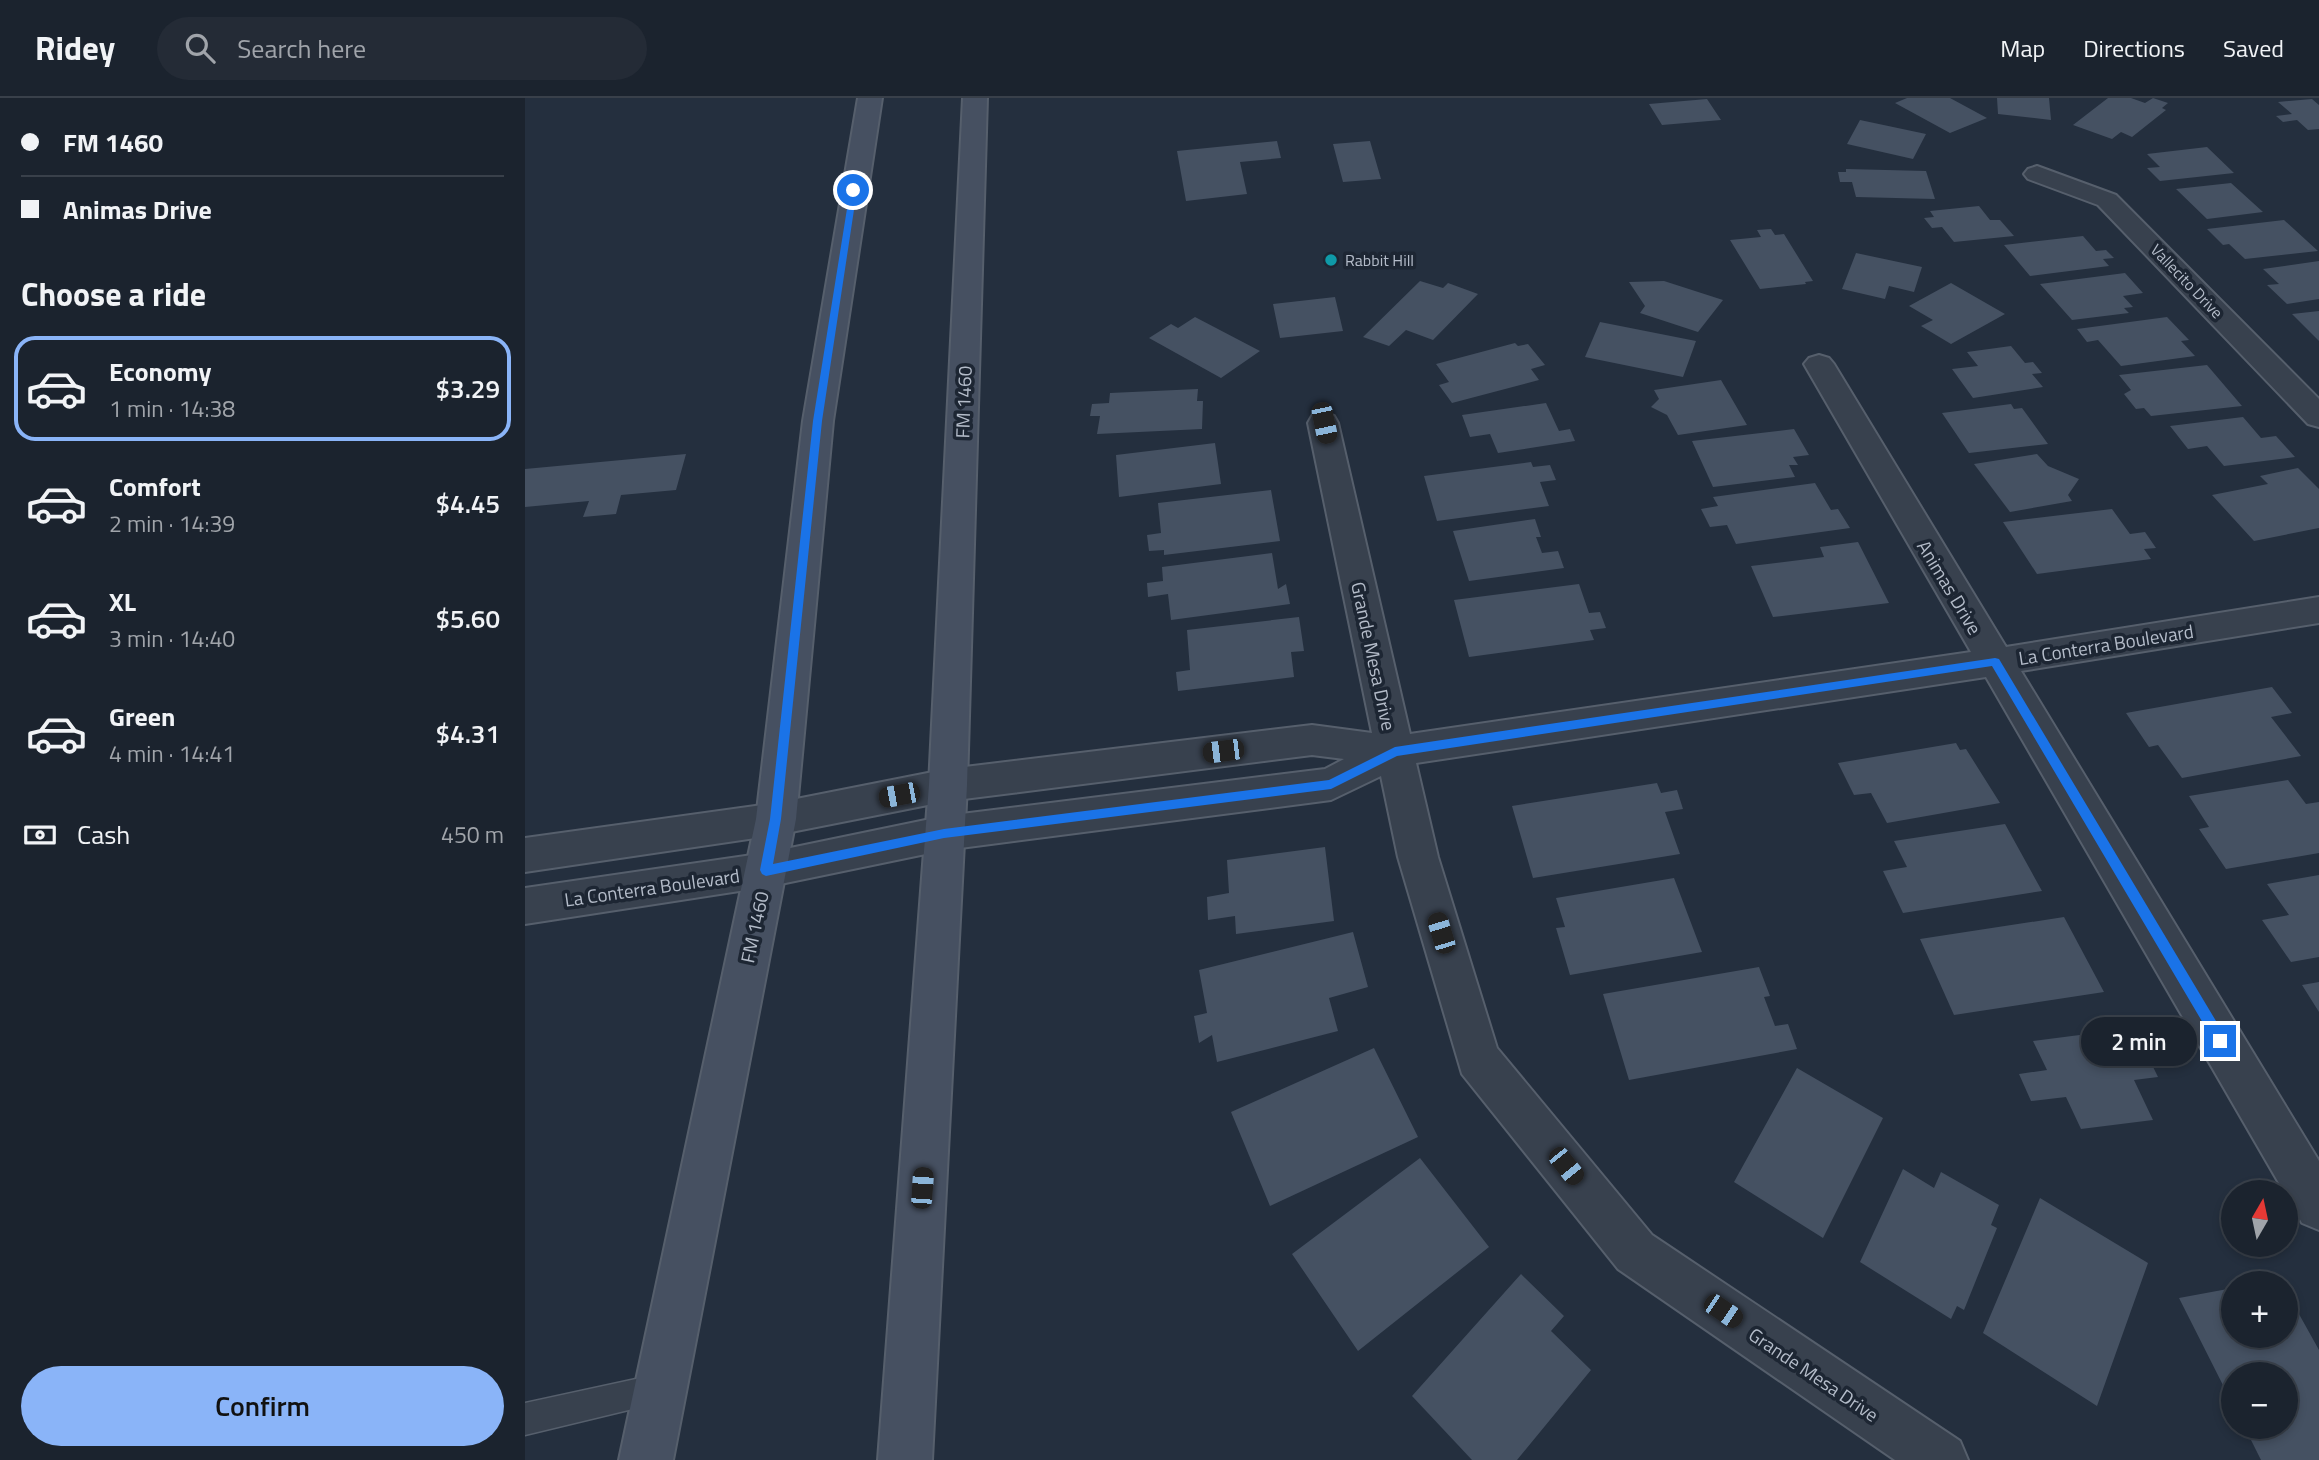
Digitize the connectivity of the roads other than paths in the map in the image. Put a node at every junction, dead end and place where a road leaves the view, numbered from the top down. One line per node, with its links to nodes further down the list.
1 (870, 98): 11 (main road, FM 1460 / FM 1460)
2 (975, 98): 10 (main road, FM 1460 / FM 1460)
3 (2037, 174): 5 (street, Vallecito Drive)
4 (1819, 364): 8 (street, Animas Drive)
5 (2319, 417)
6 (1324, 423): 9 (street, Grande Mesa Drive)
7 (2319, 610): 8 (street, La Conterra Boulevard)
8 (1995, 662): 9 (street, La Conterra Boulevard); 16 (street, Animas Drive)
9 (1395, 751): 10 (street, La Conterra Boulevard); 12 (street, La Conterra Boulevard); 21 (street, Grande Mesa Drive)
10 (948, 785): 11 (street, La Conterra Boulevard); 12 (main road, FM 1460 / FM 1460)
11 (776, 819): 13 (street, La Conterra Boulevard); 14 (main road, FM 1460 / FM 1460)
12 (944, 834): 14 (street, La Conterra Boulevard); 20 (main road, FM 1460 / FM 1460)
13 (525, 855)
14 (766, 870): 15 (street, La Conterra Boulevard); 17 (main road, FM 1460 / FM 1460)
15 (525, 906)
16 (2319, 1206)
17 (659, 1389): 18 (lane); 19 (main road, FM 1460 / FM 1460)
18 (525, 1419)
19 (646, 1460)
20 (905, 1460)
21 (1941, 1460)

